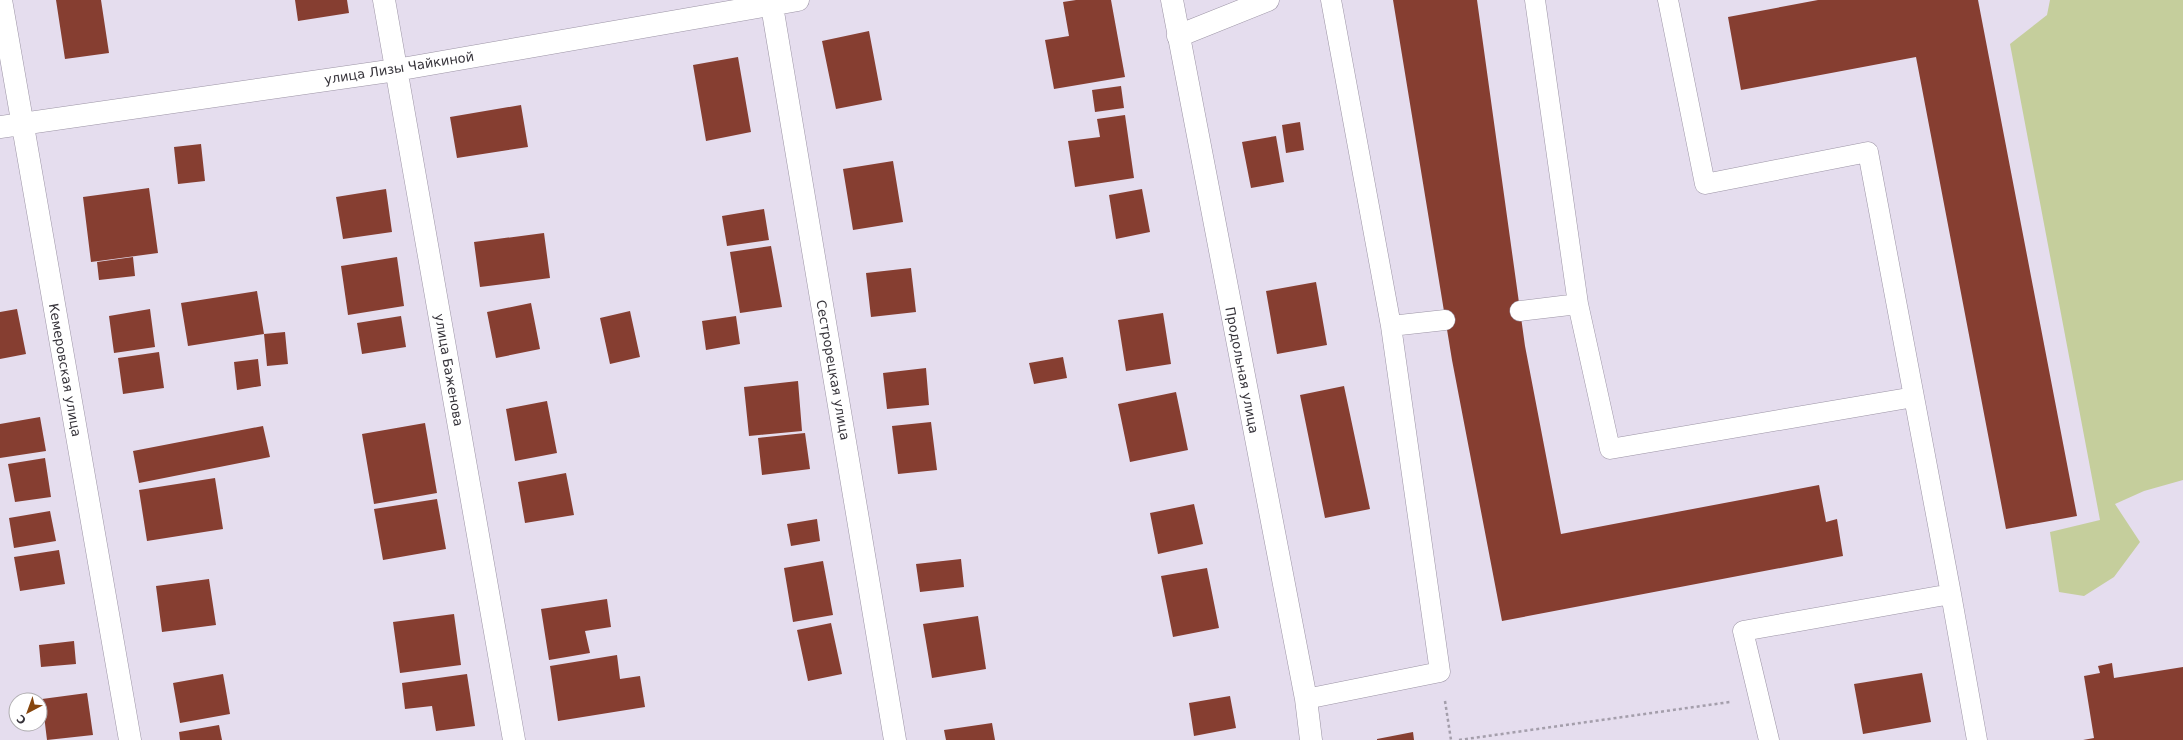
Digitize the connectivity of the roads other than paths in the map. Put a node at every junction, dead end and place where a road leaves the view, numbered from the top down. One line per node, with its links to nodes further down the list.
1 (2, 0): 12 (street, Кемеровская улица)
2 (384, 0): 11 (street, улица Баженова)
3 (798, 0): 9 (street, улица Лизы Чайкиной)
4 (1172, 0): 10 (street, Продольная улица)
5 (1268, 0): 10 (street)
6 (1331, 0): 17 (lane)
7 (1535, 0): 14 (lane)
8 (1668, 0): 18 (lane)
9 (771, 3): 11 (street, улица Лизы Чайкиной); 23 (street, Сестрорецкая улица)
10 (1178, 36): 20 (street, Продольная улица)
11 (396, 70): 12 (street, улица Лизы Чайкиной); 22 (street, улица Баженова)
12 (22, 124): 13 (street, улица Лизы Чайкиной); 21 (street, Кемеровская улица)
13 (0, 127)
14 (1578, 304): 15 (lane); 18 (lane)
15 (1520, 311)
16 (1446, 320): 17 (lane)
17 (1391, 326): 20 (lane)
18 (1914, 397): 19 (lane)
19 (1951, 594): 25 (lane); 26 (lane)
20 (1306, 699): 24 (street, Продольная улица)
21 (130, 740)
22 (514, 740)
23 (895, 740)
24 (1311, 740)
25 (1769, 740)
26 (1977, 740)

